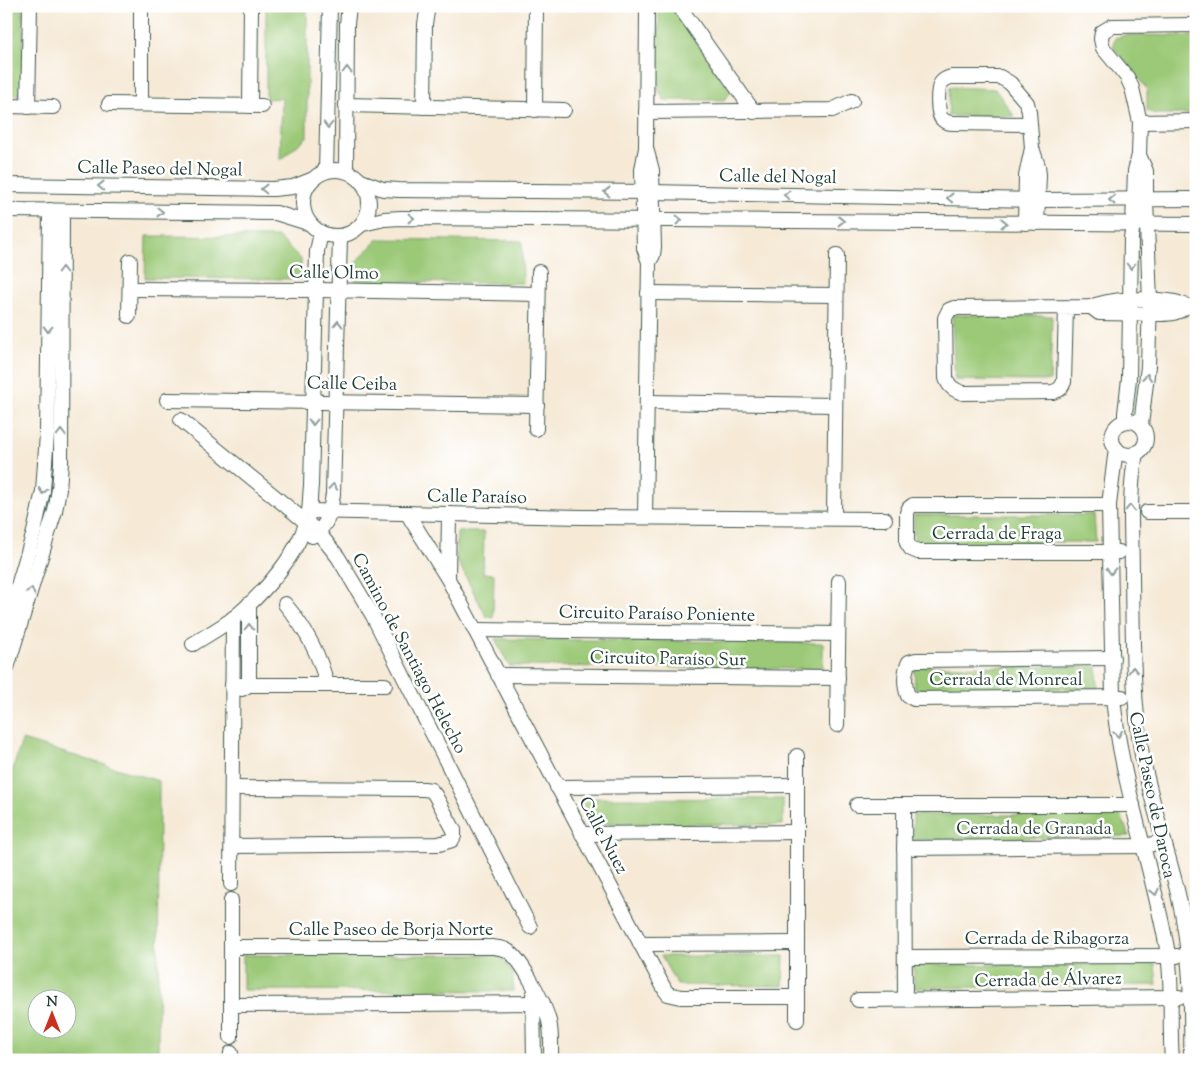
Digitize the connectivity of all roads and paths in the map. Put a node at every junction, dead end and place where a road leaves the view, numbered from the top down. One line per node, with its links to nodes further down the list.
1 (30, 6): 16 (street)
2 (141, 6): 13 (street)
3 (251, 6): 13 (street)
4 (330, 6): 26 (street, one-way to 26)
5 (349, 6): 14 (street, one-way to 5)
6 (428, 6): 18 (street)
7 (536, 6): 19 (street)
8 (647, 6): 21 (street)
9 (678, 6): 22 (street)
10 (1196, 25): 24 (street)
11 (852, 101): 22 (street)
12 (109, 104): 13 (street)
13 (141, 104)
14 (346, 105): 18 (street); 27 (street)
15 (6, 106): 16 (street)
16 (28, 106): 17 (street)
17 (53, 107)
18 (424, 108): 19 (street)
19 (534, 110): 20 (street)
20 (564, 110)
21 (646, 112): 22 (street); 31 (street)
22 (754, 112)
23 (1196, 121): 24 (street)
24 (1140, 122): 34 (street)
25 (1030, 124): 25 (street); 33 (street)
26 (326, 171): 27 (street); 28 (street)
27 (346, 171): 29 (street)
28 (311, 180): 30 (street, Calle Paseo del Nogal, one-way to 30); 38 (street)
29 (361, 181): 31 (street, Calle del Nogal, one-way to 29); 40 (street)
30 (6, 185)
31 (648, 192): 33 (street, Calle del Nogal, one-way to 31); 37 (street)
32 (1196, 199): 34 (street, Calle del Nogal)
33 (1032, 200): 34 (street, Calle del Nogal, one-way to 33); 39 (street)
34 (1140, 200): 41 (street)
35 (6, 210): 36 (street)
36 (56, 210): 38 (street, one-way to 38); 59 (street)
37 (648, 220): 39 (street, one-way to 39); 40 (street, one-way to 37); 51 (street)
38 (308, 223): 43 (street)
39 (1031, 223): 41 (street)
40 (363, 224): 44 (street)
41 (1140, 224): 42 (street); 54 (street, one-way to 54); 55 (street)
42 (1196, 224)
43 (321, 233): 44 (street); 49 (street)
44 (340, 237): 50 (street)
45 (837, 255): 53 (street)
46 (130, 261): 48 (street)
47 (539, 272): 52 (street)
48 (130, 288): 49 (street, Calle Olmo); 58 (street)
49 (317, 290): 50 (street, Calle Olmo); 61 (street)
50 (339, 290): 52 (street, Calle Olmo); 62 (street, one-way to 50)
51 (648, 293): 53 (street); 63 (street)
52 (538, 294): 64 (street)
53 (836, 294): 65 (street)
54 (1130, 307): 55 (street); 57 (street); 67 (street)
55 (1150, 307): 56 (street); 68 (street, one-way to 55)
56 (1191, 307)
57 (1066, 308): 57 (street)
58 (129, 316)
59 (54, 397): 90 (street, one-way to 59); 92 (street, one-way to 92)
60 (167, 400): 61 (street, Calle Ceiba)
61 (313, 402): 62 (street, Calle Ceiba); 78 (street, one-way to 78)
62 (336, 402): 64 (street, Calle Ceiba); 73 (street, one-way to 62)
63 (646, 402): 65 (street); 79 (street)
64 (536, 405): 69 (street)
65 (835, 405): 80 (street)
66 (181, 420): 78 (street, Camino de Santiago Helecho)
67 (1125, 421): 68 (street); 70 (street)
68 (1141, 425): 71 (street)
69 (536, 430)
70 (1116, 448): 71 (street); 72 (street, Calle Paseo de Daroca)
71 (1136, 453): 84 (street, Calle Paseo de Daroca, one-way to 71)
72 (1109, 505): 85 (street, Calle Paseo de Daroca); 85 (street, Cerrada de Fraga)
73 (330, 512): 76 (street, Calle Paraíso); 78 (street, Calle Paraíso); 82 (street)
74 (1147, 512): 75 (street)
75 (1196, 512)
76 (407, 513): 77 (street, Calle Paraíso); 86 (street, Calle Nuez)
77 (449, 514): 79 (street, Calle Paraíso); 86 (street, Calle Nuez)
78 (308, 517): 82 (street, Camino de Santiago Helecho); 83 (street)
79 (644, 517): 80 (street, Calle Paraíso)
80 (834, 518): 81 (street, Calle Paraíso)
81 (885, 519)
82 (318, 532): 83 (street); 124 (street, Camino de Santiago Helecho)
83 (295, 548): 88 (street)
84 (1132, 551): 85 (street, Cerrada de Fraga); 104 (street, Calle Paseo de Daroca, one-way to 84)
85 (1110, 552): 96 (street, Calle Paseo de Daroca, one-way to 96)
86 (448, 579): 93 (street, Calle Nuez)
87 (839, 581): 94 (street)
88 (250, 604): 91 (street); 100 (street, one-way to 88)
89 (285, 604): 101 (street)
90 (24, 614): 92 (street); 97 (street)
91 (233, 618): 95 (street); 103 (street)
92 (6, 625)
93 (475, 630): 94 (street, Circuito Paraíso Poniente); 98 (street, Calle Nuez)
94 (838, 634): 99 (street)
95 (193, 644)
96 (1113, 658): 105 (street, Calle Paseo de Daroca); 105 (street, Cerrada de Monreal)
97 (6, 671)
98 (498, 675): 99 (street, Circuito Paraíso Sur); 111 (street, Calle Nuez)
99 (838, 678): 106 (street)
100 (249, 685): 101 (street); 103 (street)
101 (327, 685): 102 (street)
102 (386, 685)
103 (232, 690): 112 (street)
104 (1134, 696): 105 (street, Cerrada de Monreal); 107 (street, Calle Paseo de Daroca)
105 (1113, 698): 109 (street, Calle Paseo de Daroca, one-way to 109)
106 (837, 725)
107 (1142, 755): 109 (street); 118 (street, Calle Paseo de Daroca)
108 (797, 756): 110 (street)
109 (1122, 758): 115 (street, Calle Paseo de Daroca)
110 (797, 785): 111 (street); 116 (street)
111 (557, 787): 117 (street, Calle Nuez)
112 (232, 788): 119 (street); 119 (street)
113 (857, 805): 114 (street)
114 (904, 805): 115 (street); 121 (street)
115 (1133, 805): 120 (street, Calle Paseo de Daroca)
116 (797, 832): 117 (street); 125 (street)
117 (582, 834): 126 (street, Calle Nuez)
118 (1164, 841): 120 (street, Cerrada de Granada); 129 (street, Calle Paseo de Daroca)
119 (232, 846): 122 (street)
120 (1144, 846): 121 (street, Cerrada de Granada); 128 (street, Calle Paseo de Daroca, one-way to 128)
121 (904, 848): 130 (street)
122 (232, 884)
123 (232, 900): 127 (street)
124 (530, 927)
125 (797, 943): 126 (street); 132 (street)
126 (640, 944): 132 (street, Calle Nuez)
127 (231, 947): 136 (street, Calle Paseo de Borja Norte); 137 (street)
128 (1168, 956): 129 (street, Cerrada de Ribagorza); 130 (street, Cerrada de Ribagorza); 133 (street, Calle Paseo de Daroca)
129 (1188, 956): 131 (street, Calle Paseo de Daroca)
130 (905, 957): 134 (street)
131 (1190, 996): 133 (street, Cerrada de Álvarez); 143 (street, Calle Paseo de Daroca)
132 (797, 997): 138 (street)
133 (1171, 997): 134 (street, Cerrada de Álvarez); 142 (street, Calle Paseo de Daroca)
134 (905, 999): 135 (street, Cerrada de Álvarez)
135 (858, 1000)
136 (538, 1003): 137 (street); 140 (street, Calle Paseo de Borja Norte); 141 (street, Calle Paseo de Borja Norte)
137 (231, 1005): 139 (street)
138 (797, 1020)
139 (230, 1036)
140 (534, 1060)
141 (551, 1060)
142 (1172, 1060)
143 (1190, 1060)

